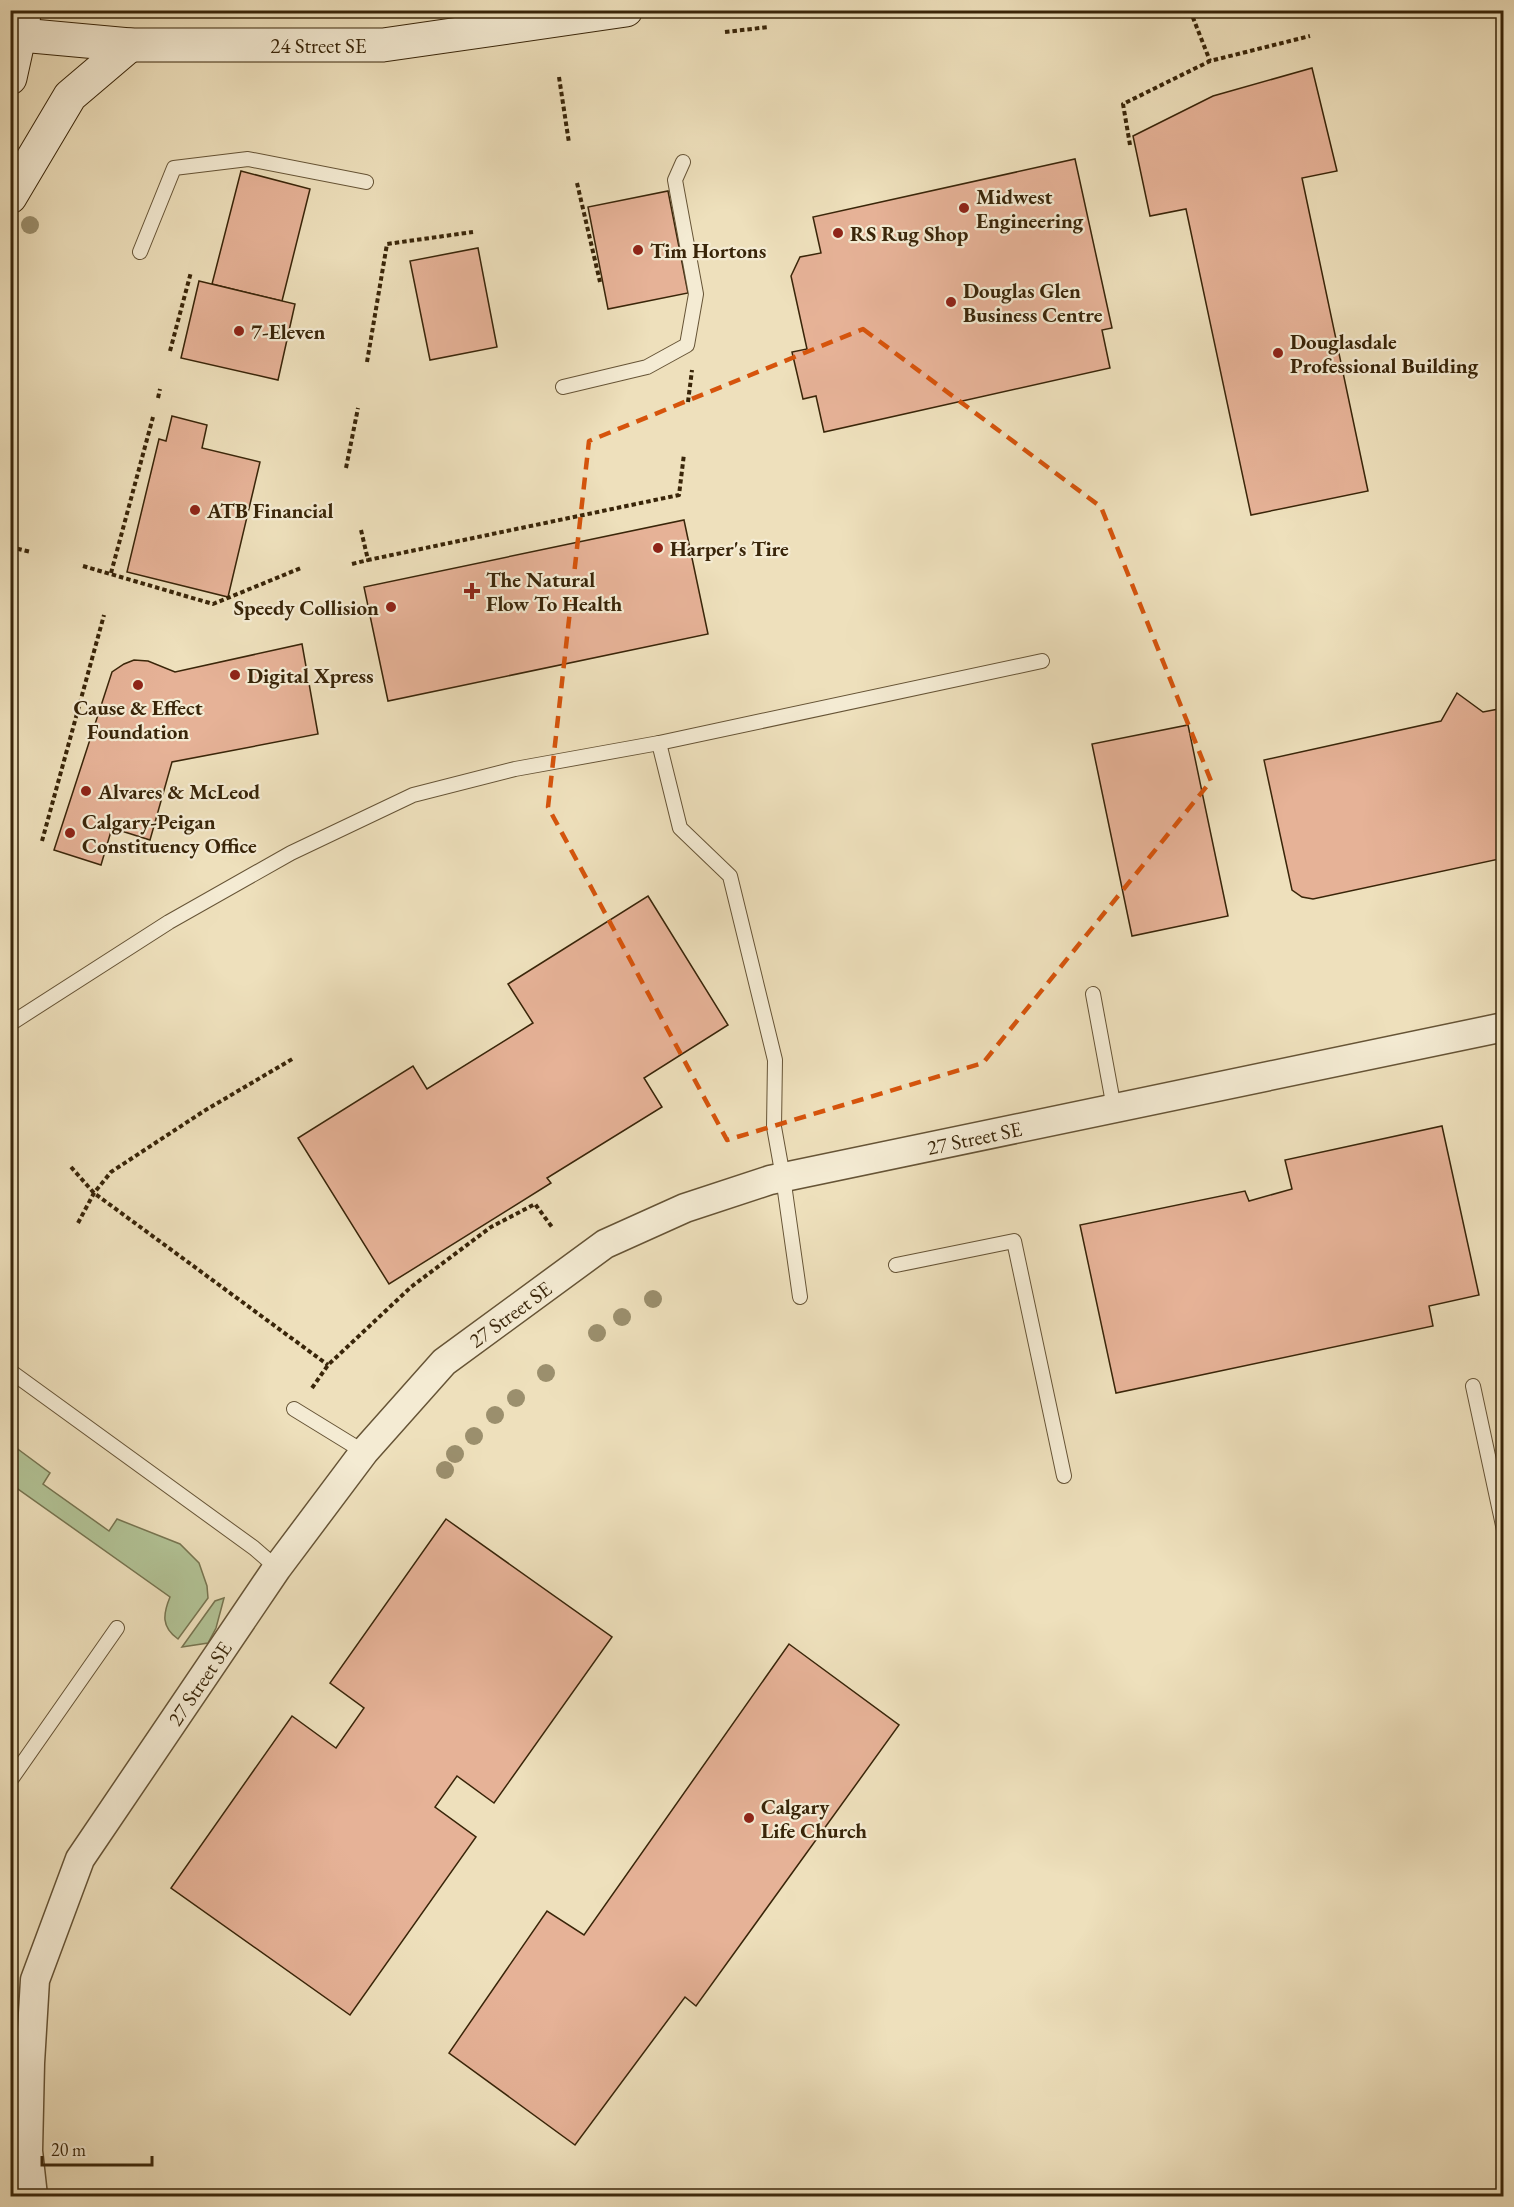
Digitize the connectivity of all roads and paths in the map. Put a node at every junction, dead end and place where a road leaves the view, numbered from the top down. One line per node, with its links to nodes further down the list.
1 (626, 10): 7 (main road, 24 Street SE)
2 (1190, 10): 8 (path)
3 (18, 27): 7 (main road, 24 Street SE); 10 (main road)
4 (769, 27): 5 (path)
5 (724, 32)
6 (1310, 36): 8 (path)
7 (130, 45): 16 (main road)
8 (1210, 61): 12 (path)
9 (559, 77): 11 (path)
10 (10, 78)
11 (569, 143)
12 (1130, 145)
13 (683, 162): 23 (lane)
14 (366, 182): 18 (lane)
15 (577, 183): 20 (path)
16 (10, 197)
17 (472, 232): 22 (path)
18 (140, 252)
19 (191, 272): 21 (path)
20 (600, 282)
21 (170, 351)
22 (367, 362)
23 (563, 387)
24 (160, 389): 25 (path)
25 (158, 398)
26 (358, 408): 29 (path)
27 (153, 417): 37 (path)
28 (684, 454): 33 (path)
29 (346, 468)
30 (361, 530): 33 (path)
31 (10, 547): 32 (path)
32 (31, 552)
33 (368, 560): 34 (path)
34 (352, 564)
35 (83, 566): 37 (path)
36 (301, 568): 37 (path)
37 (111, 573)
38 (104, 615): 41 (path)
39 (1042, 661): 40 (lane)
40 (659, 743): 43 (lane); 48 (lane)
41 (42, 842)
42 (1093, 994): 46 (lane)
43 (10, 1024)
44 (1503, 1027): 46 (street, 27 Street SE)
45 (294, 1058): 49 (path)
46 (1114, 1108): 48 (street, 27 Street SE)
47 (71, 1167): 49 (path)
48 (783, 1177): 53 (lane); 59 (street, 27 Street SE)
49 (94, 1193): 50 (path); 54 (path)
50 (78, 1223)
51 (552, 1227): 54 (path)
52 (896, 1264): 60 (lane)
53 (800, 1297)
54 (328, 1365): 57 (path)
55 (10, 1371): 62 (lane)
56 (1473, 1386): 61 (lane)
57 (312, 1388)
58 (294, 1409): 59 (lane)
59 (364, 1452): 62 (street, 27 Street SE)
60 (1064, 1476)
61 (1503, 1530)
62 (277, 1568): 65 (street, 27 Street SE)
63 (117, 1628): 64 (lane)
64 (10, 1781)
65 (33, 2196)

